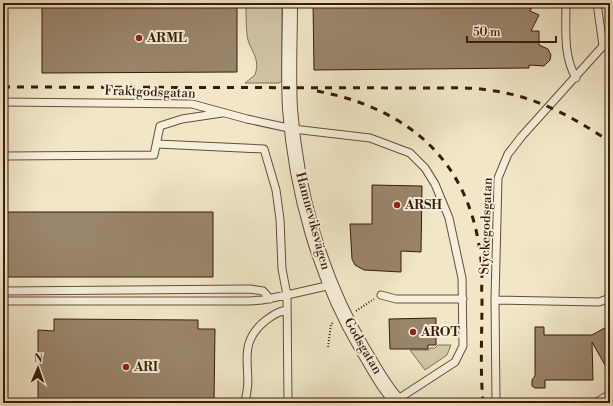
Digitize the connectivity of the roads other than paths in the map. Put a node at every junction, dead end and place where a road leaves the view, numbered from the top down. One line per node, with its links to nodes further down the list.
1 (290, 3): 7 (street, Hamneviksvägen)
2 (566, 3): 4 (lane)
3 (597, 3): 4 (lane, Styckegodsgatan)
4 (576, 78): 17 (lane, Styckegodsgatan)
5 (3, 102): 6 (lane, Fraktgodsgatan)
6 (224, 113): 7 (lane, Fraktgodsgatan); 8 (lane)
7 (293, 129): 10 (street, Hamneviksvägen); 16 (lane, Fraktgodsgatan)
8 (156, 144): 9 (lane); 13 (lane)
9 (3, 156)
10 (331, 285): 13 (lane, Hamneviksvägen); 21 (street, Godsgatan)
11 (3, 291): 15 (lane)
12 (381, 294): 16 (lane)
13 (287, 295): 15 (lane, Hamneviksvägen); 19 (lane)
14 (610, 298): 17 (lane)
15 (270, 299): 18 (lane, Hamneviksvägen)
16 (463, 299): 21 (lane, Fraktgodsgatan)
17 (495, 300): 24 (lane, Styckegodsgatan)
18 (3, 301)
19 (287, 310): 22 (lane); 23 (lane)
20 (610, 394): 25 (lane)
21 (396, 402)
22 (244, 403)
23 (288, 403)
24 (496, 403)
25 (595, 403)

